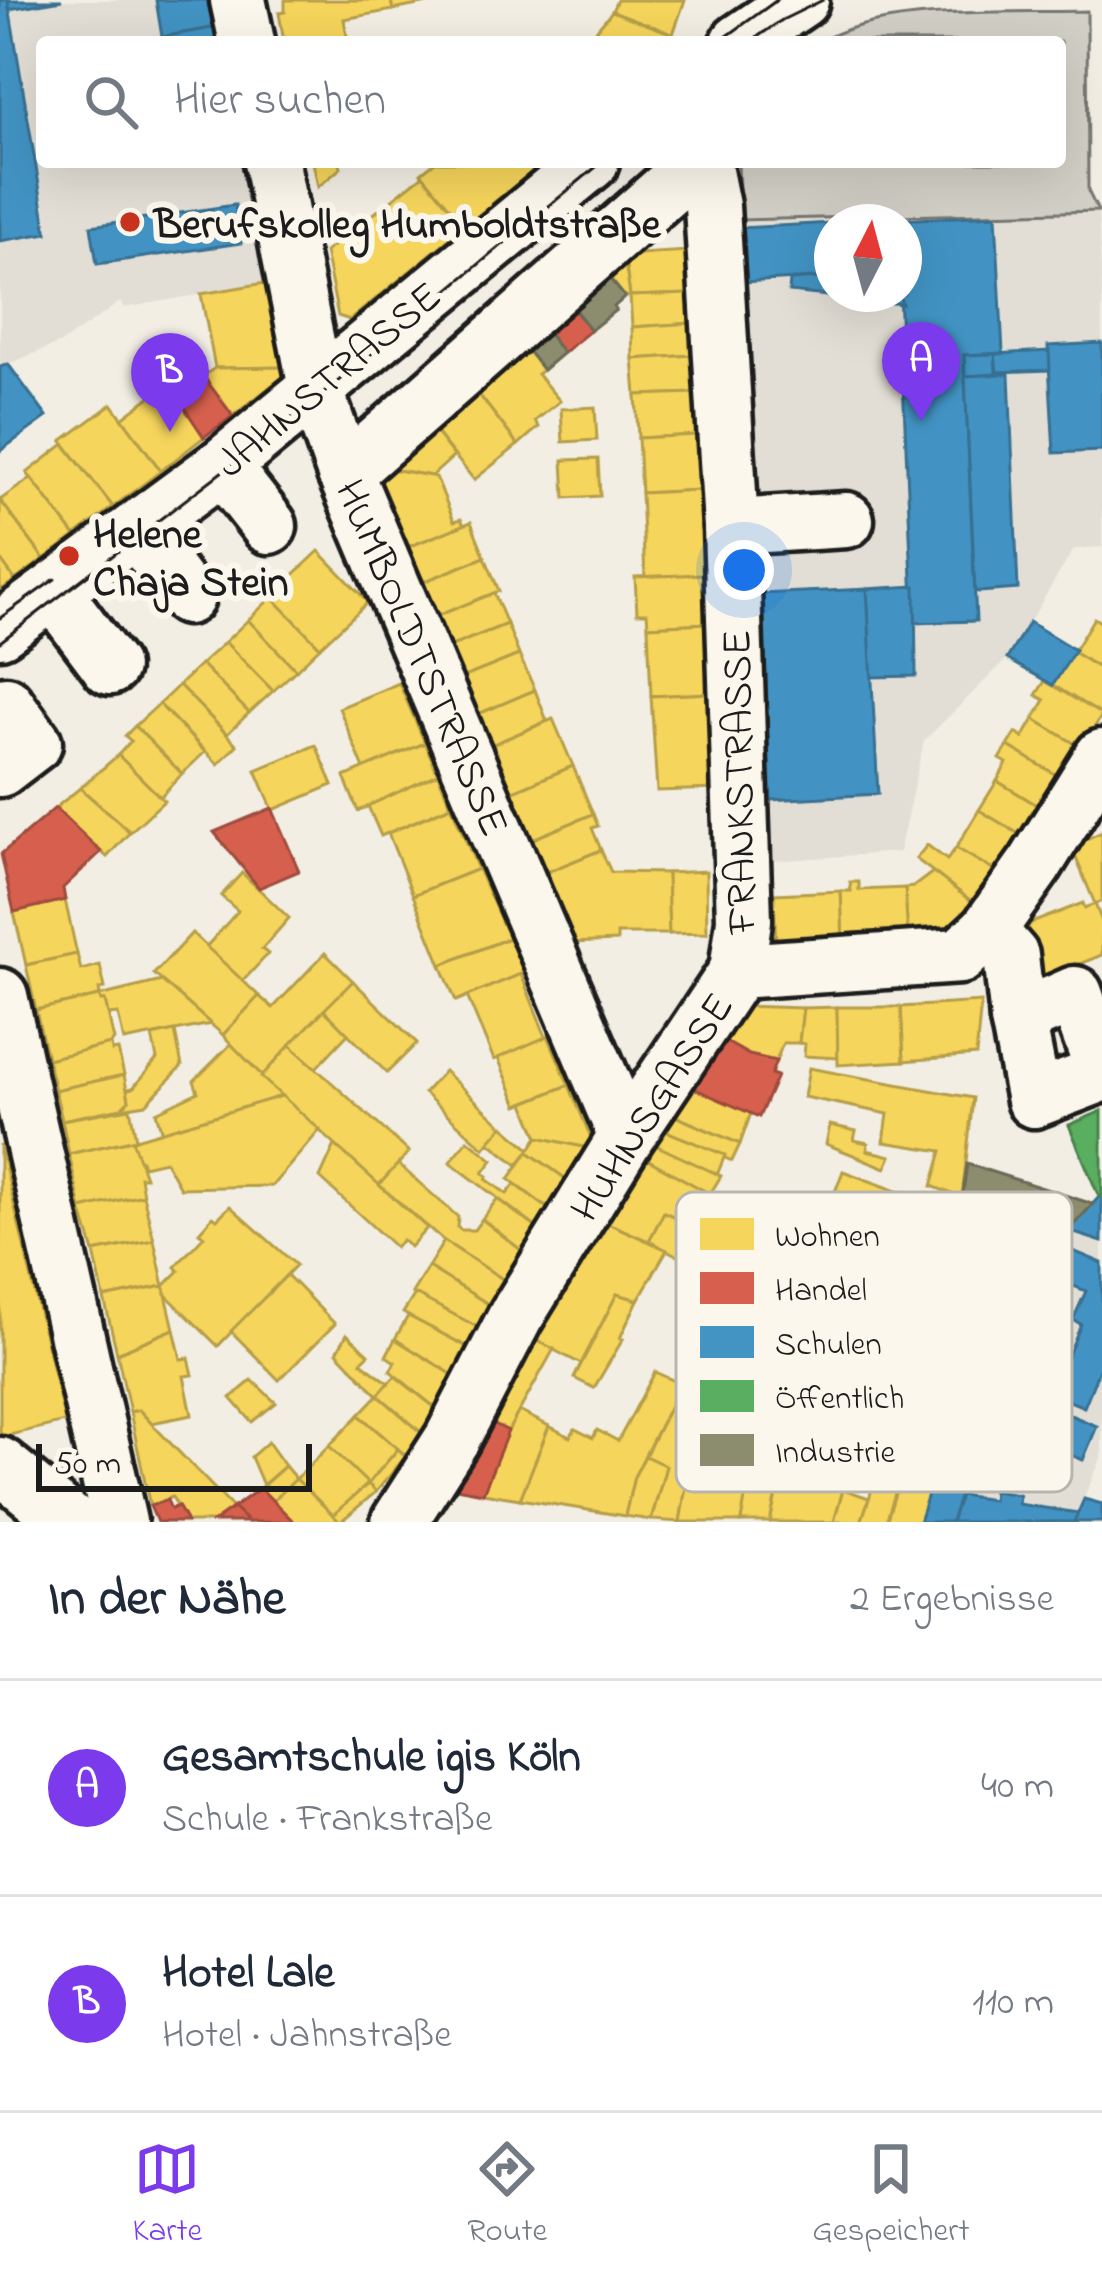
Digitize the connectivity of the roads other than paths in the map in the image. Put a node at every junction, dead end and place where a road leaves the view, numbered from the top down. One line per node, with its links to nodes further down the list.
1 (238, 0): 3 (street)
2 (801, 0): 4 (street)
3 (246, 36)
4 (748, 36)
5 (272, 168): 9 (street, HUMBOLDTSTRASSE)
6 (584, 168): 9 (street, JAHNSTRASSE)
7 (694, 168): 11 (street, JAHNSTRASSE)
8 (702, 168): 14 (street, FRANKSTRASSE)
9 (316, 388): 10 (street, JAHNSTRASSE); 11 (street, HUMBOLDTSTRASSE)
10 (222, 466): 13 (street); 15 (street, JAHNSTRASSE)
11 (345, 473): 28 (street, HUMBOLDTSTRASSE)
12 (847, 520): 14 (street)
13 (269, 526)
14 (731, 527): 24 (street, FRANKSTRASSE)
15 (136, 530): 16 (street, JAHNSTRASSE); 17 (street)
16 (53, 591): 18 (street, JAHNSTRASSE); 19 (street)
17 (187, 597)
18 (0, 630)
19 (110, 667)
20 (6, 704): 22 (street)
21 (1102, 757): 23 (street, HUHNSGASSE)
22 (0, 769)
23 (988, 930): 24 (street, HUHNSGASSE); 26 (street)
24 (737, 971): 28 (street, HUHNSGASSE)
25 (0, 996): 31 (street)
26 (1018, 1018): 27 (street); 27 (street)
27 (1102, 1071)
28 (626, 1137): 32 (street, HUHNSGASSE)
29 (0, 1465): 30 (street)
30 (70, 1522)
31 (118, 1522)
32 (399, 1522)

